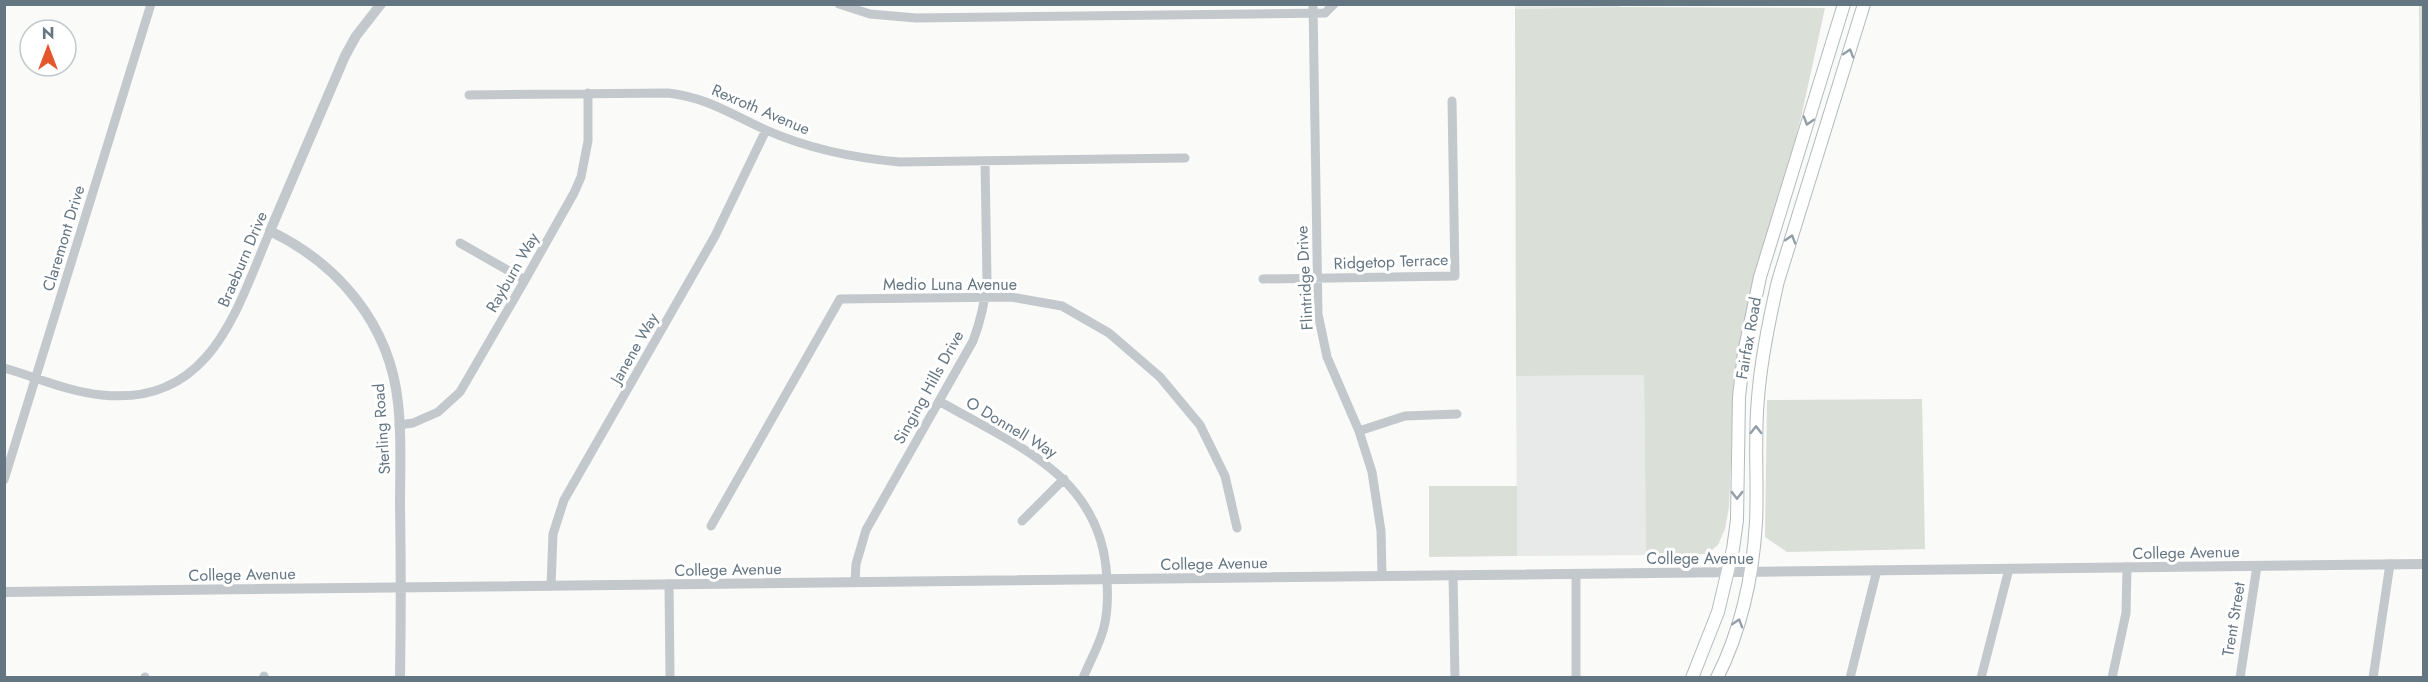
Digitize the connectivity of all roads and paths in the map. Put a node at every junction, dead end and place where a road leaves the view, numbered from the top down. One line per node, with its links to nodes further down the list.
1 (151, 4): 23 (street, Claremont Drive)
2 (381, 4): 16 (street, Braeburn Drive)
3 (839, 4): 8 (street)
4 (1334, 4): 8 (street)
5 (1844, 4): 39 (main road, Fairfax Road, one-way to 39)
6 (1853, 4): 9 (main road)
7 (1864, 4): 9 (main road, Fairfax Road)
8 (1313, 9): 18 (street, Flintridge Drive)
9 (1860, 19): 40 (main road, Fairfax Road, one-way to 9)
10 (588, 93): 11 (street, Rexroth Avenue); 13 (street, Rexroth Avenue); 20 (street, Rayburn Way)
11 (469, 95)
12 (1452, 101): 18 (street, Ridgetop Terrace)
13 (766, 130): 15 (street, Rexroth Avenue); 47 (street, Janene Way)
14 (1185, 158): 15 (street, Rexroth Avenue)
15 (986, 161): 21 (street, Singing Hills Drive)
16 (270, 231): 23 (street, Braeburn Drive); 26 (street, Sterling Road)
17 (460, 243): 20 (street)
18 (1317, 278): 19 (street, Ridgetop Terrace); 27 (street, Flintridge Drive)
19 (1263, 279)
20 (525, 280): 26 (street, Rayburn Way)
21 (986, 297): 24 (street, Singing Hills Drive); 31 (street, Medio Luna Avenue); 32 (street, Medio Luna Avenue)
22 (4, 368): 23 (street, Braeburn Drive)
23 (36, 378): 29 (street, Claremont Drive)
24 (939, 401): 28 (street, O Donnell Way); 45 (street, Singing Hills Drive)
25 (1457, 414): 27 (street)
26 (399, 425): 48 (street, Sterling Road)
27 (1359, 431): 43 (street, Flintridge Drive)
28 (1064, 479): 30 (street); 44 (street, O Donnell Way)
29 (4, 480)
30 (1022, 521)
31 (711, 526)
32 (1237, 528)
33 (2390, 564): 34 (street, College Avenue); 35 (street, College Avenue); 61 (street)
34 (2424, 564)
35 (2257, 566): 36 (street, College Avenue); 60 (street, Trent Street)
36 (2127, 567): 37 (street, College Avenue); 59 (street)
37 (2008, 569): 38 (street, College Avenue); 58 (street)
38 (1877, 570): 40 (street, College Avenue); 57 (street)
39 (1727, 573): 40 (street, College Avenue); 41 (street, College Avenue); 55 (main road, Fairfax Road)
40 (1751, 573): 56 (main road, Fairfax Road, one-way to 40)
41 (1576, 574): 42 (street, College Avenue); 54 (street)
42 (1453, 575): 43 (street, College Avenue); 53 (street)
43 (1382, 576): 44 (street, College Avenue)
44 (1108, 579): 45 (street, College Avenue); 52 (street, O Donnell Way)
45 (855, 582): 46 (street, College Avenue)
46 (669, 584): 47 (street, College Avenue); 51 (street)
47 (552, 586): 48 (street, College Avenue)
48 (401, 587): 49 (street, College Avenue); 50 (street, Sterling Road)
49 (4, 592)
50 (400, 678)
51 (670, 678)
52 (1083, 678)
53 (1455, 678)
54 (1576, 678)
55 (1692, 678)
56 (1717, 678)
57 (1850, 678)
58 (1981, 678)
59 (2112, 678)
60 (2240, 678)
61 (2373, 678)

